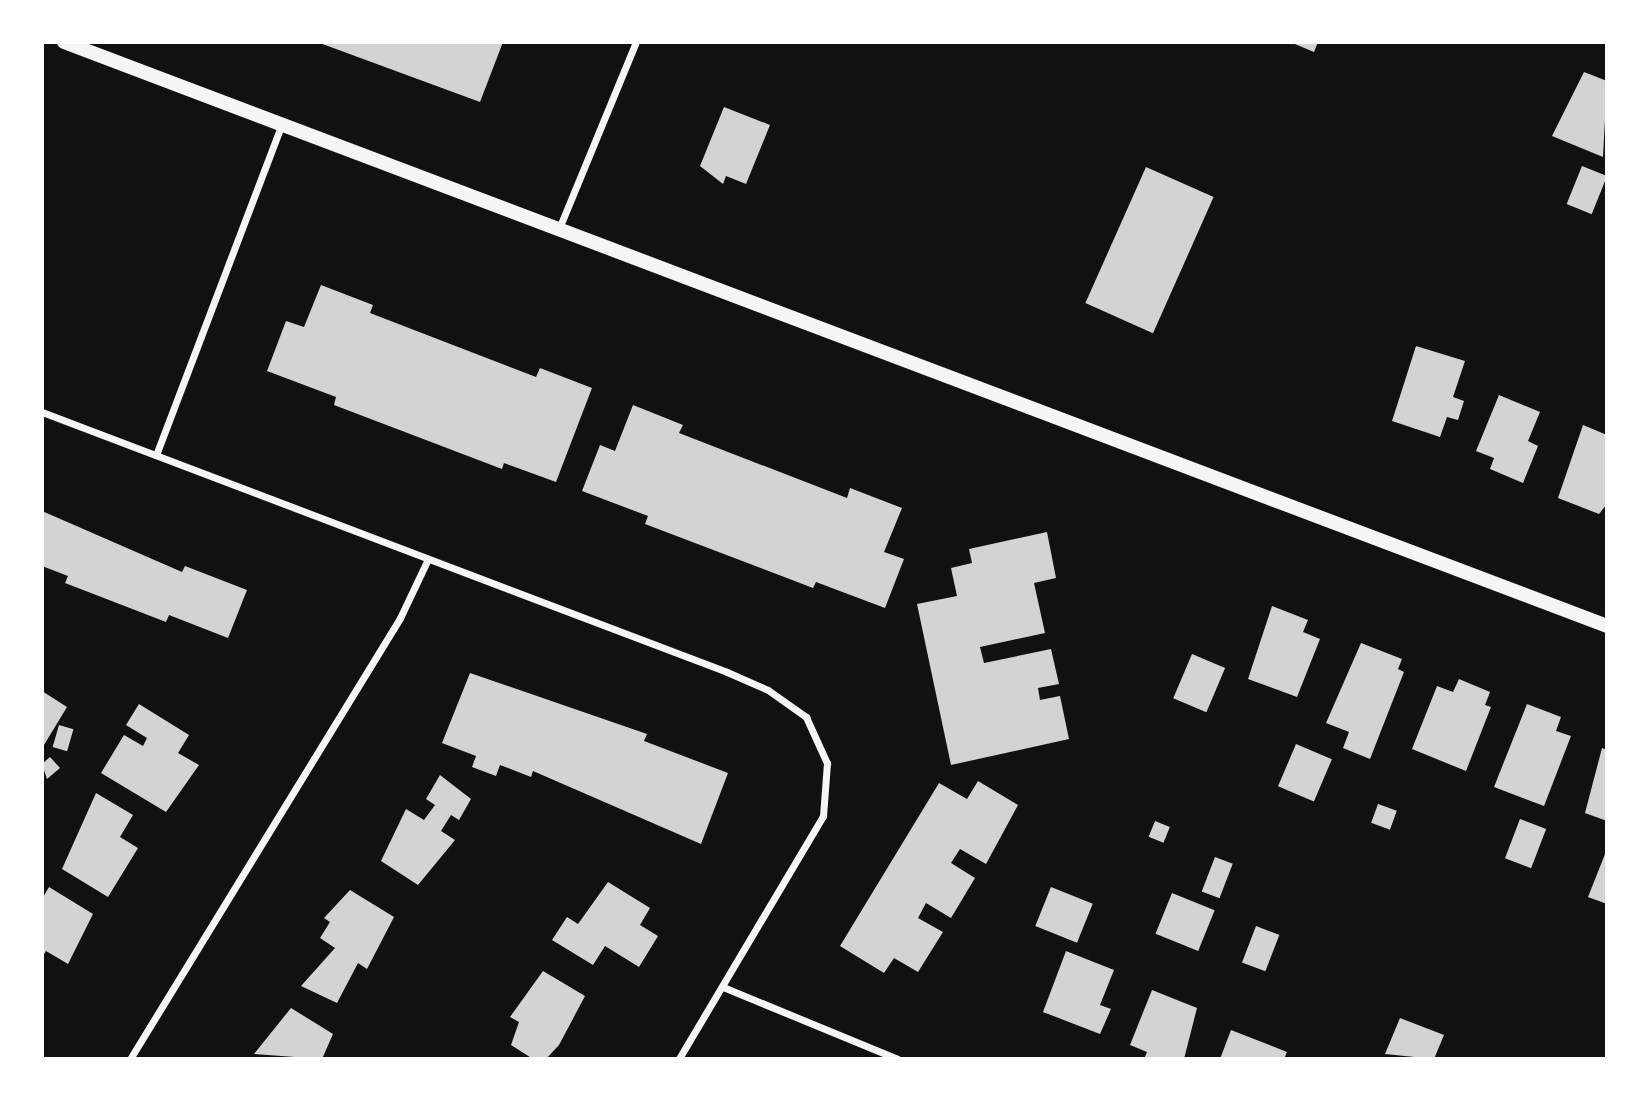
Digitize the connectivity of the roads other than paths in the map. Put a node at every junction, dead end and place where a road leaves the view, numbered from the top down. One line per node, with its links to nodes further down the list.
1 (64, 42): 3 (main road)
2 (636, 42): 4 (street)
3 (281, 126): 4 (main road); 6 (street)
4 (558, 232): 8 (main road)
5 (42, 412): 6 (street)
6 (156, 454): 7 (street)
7 (428, 559): 9 (street); 10 (street)
8 (1607, 626)
9 (723, 987): 11 (street); 12 (street)
10 (130, 1059)
11 (678, 1059)
12 (898, 1059)

